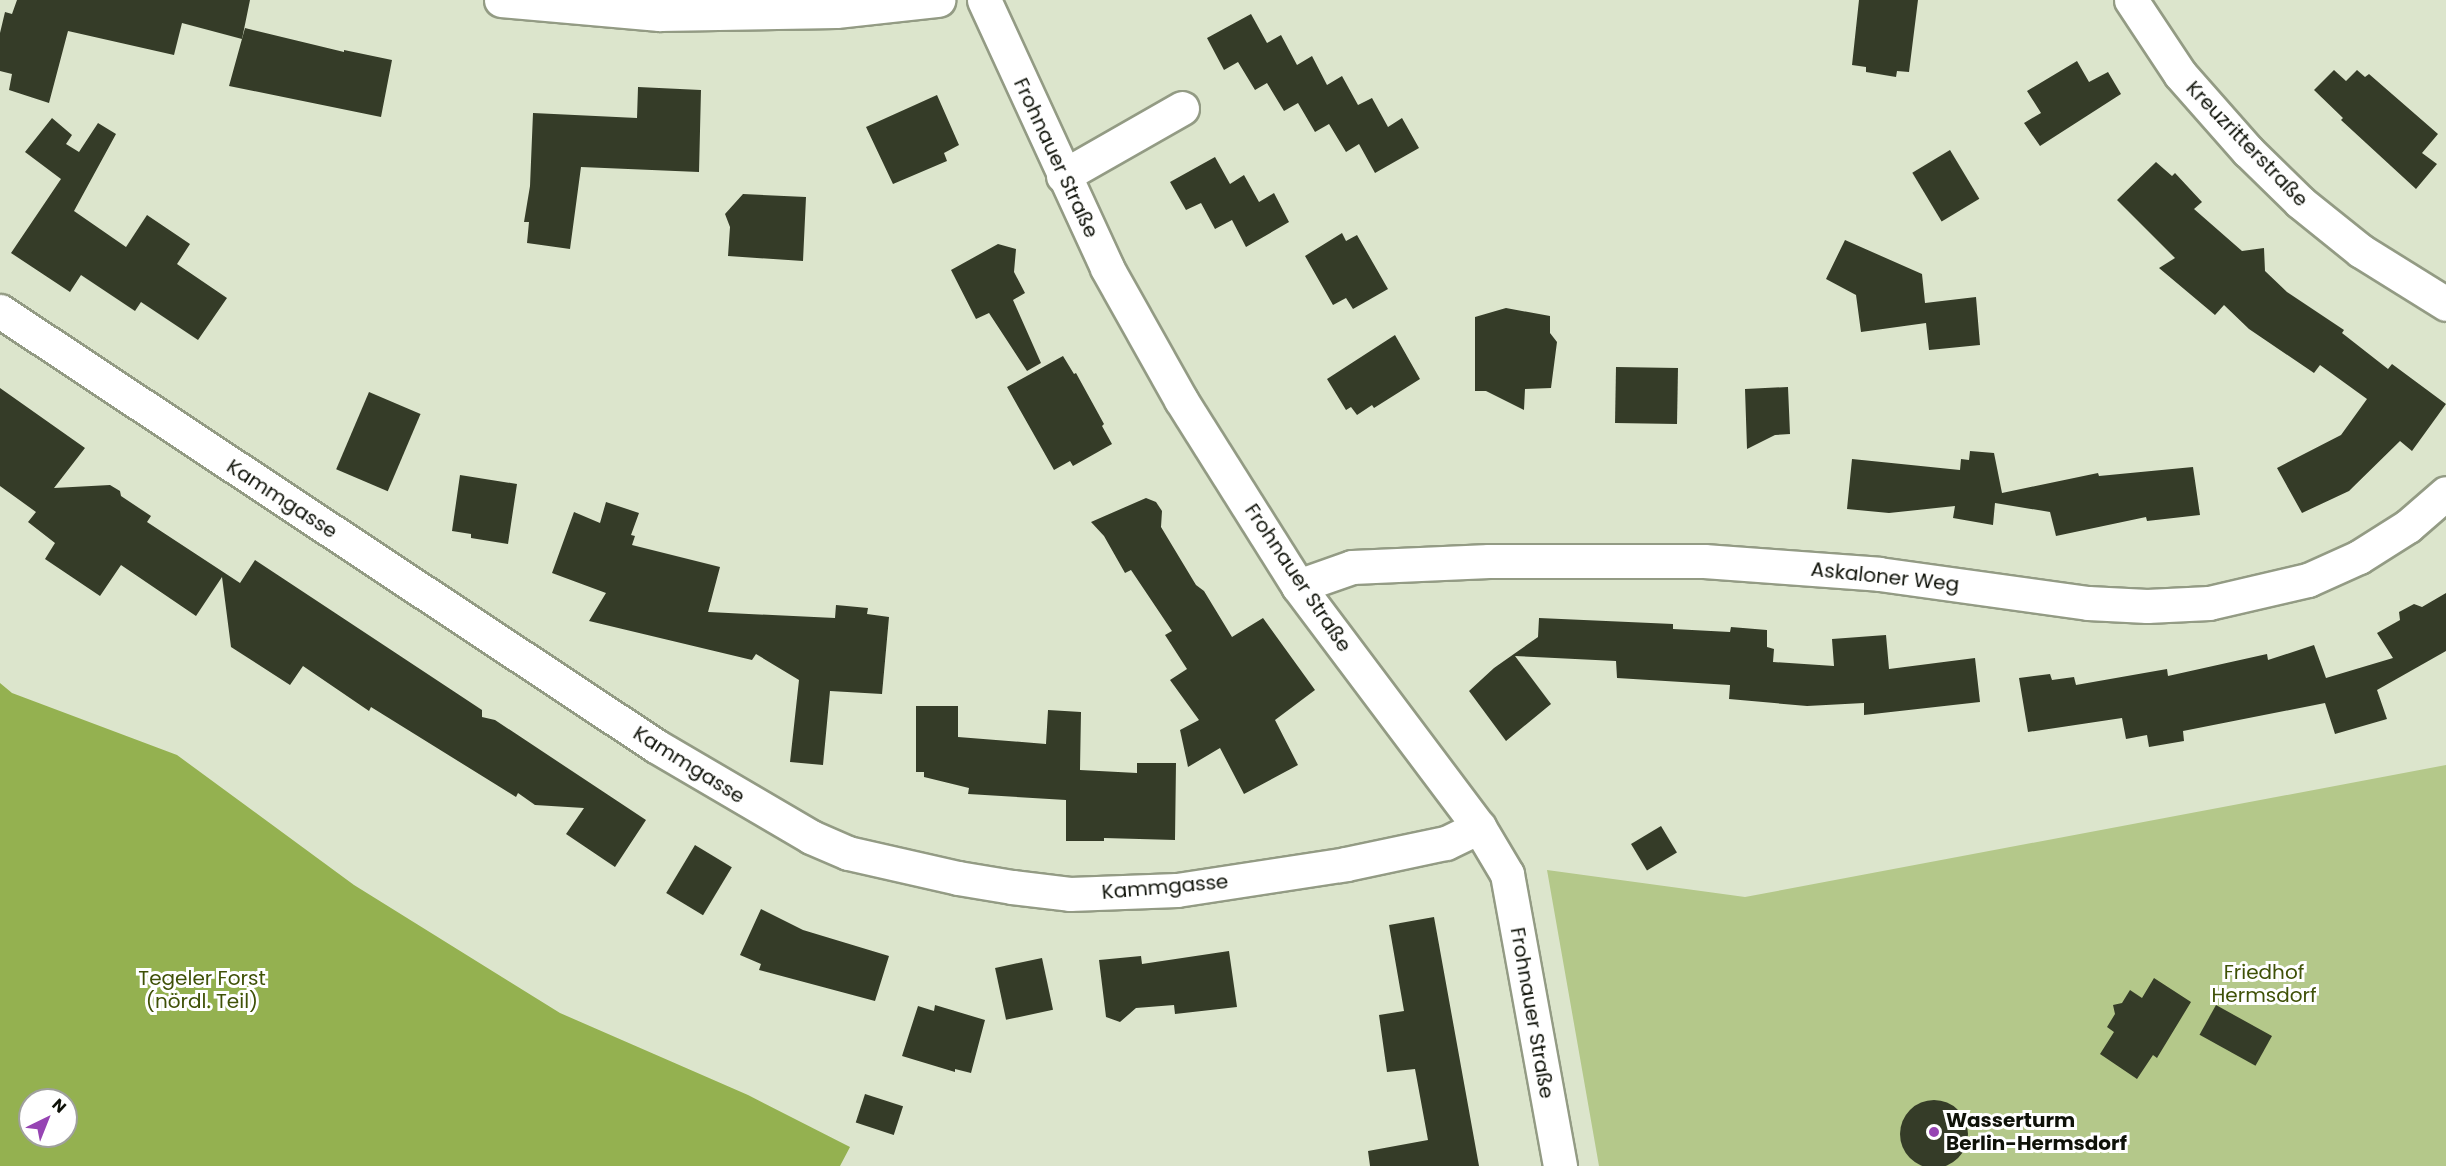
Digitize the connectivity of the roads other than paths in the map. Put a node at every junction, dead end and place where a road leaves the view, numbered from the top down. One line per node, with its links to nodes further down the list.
1 (501, 0): 2 (street)
2 (938, 0)
3 (984, 0): 6 (street, Frohnauer Straße)
4 (2131, 0): 7 (street, Kreuzritterstraße)
5 (1182, 108): 6 (street)
6 (1063, 176): 10 (street, Frohnauer Straße)
7 (2446, 304)
8 (0, 311): 11 (street, Kammgasse)
9 (2446, 493): 10 (street, Askaloner Weg)
10 (1298, 586): 11 (street, Frohnauer Straße)
11 (1479, 827): 12 (street, Frohnauer Straße)
12 (1560, 1166)

